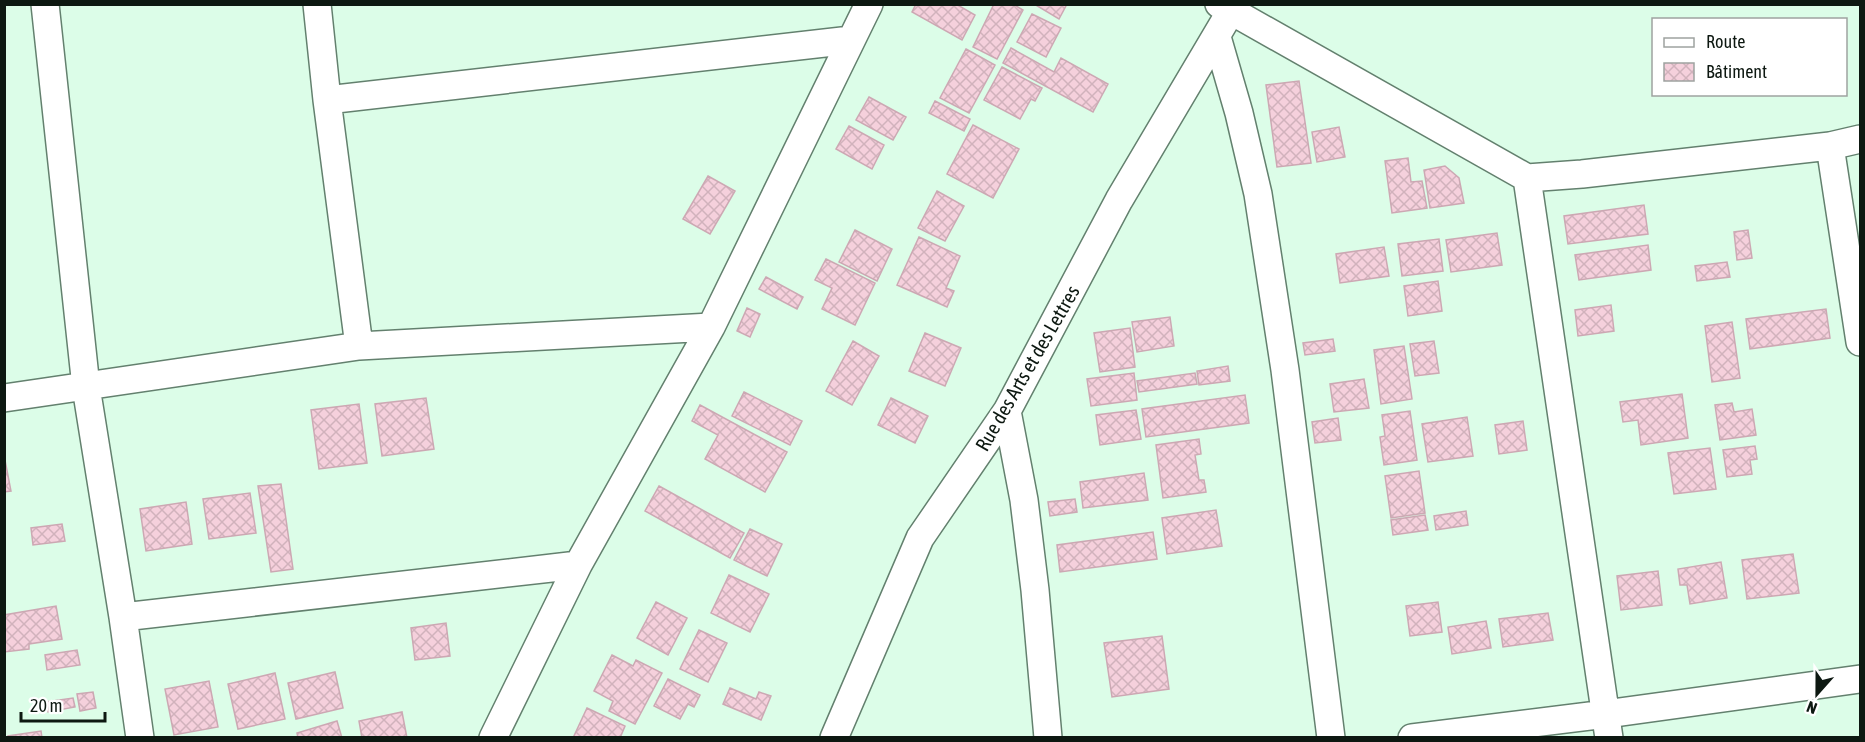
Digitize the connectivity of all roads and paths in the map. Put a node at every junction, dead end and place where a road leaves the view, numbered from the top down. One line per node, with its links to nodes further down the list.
1 (45, 4): 14 (street)
2 (317, 4): 7 (street)
3 (869, 4): 6 (street)
4 (1228, 7): 5 (street, Rue des Arts et des Lettres); 10 (street)
5 (1217, 37): 16 (street, Rue des Arts et des Lettres); 25 (street)
6 (850, 40): 7 (street); 11 (street)
7 (327, 99): 13 (street)
8 (1860, 140): 9 (street)
9 (1830, 146): 10 (street); 12 (street)
10 (1527, 178): 20 (street)
11 (711, 327): 13 (street); 17 (street)
12 (1860, 342)
13 (359, 346): 14 (street)
14 (86, 387): 15 (street); 18 (street)
15 (4, 398)
16 (1007, 411): 23 (street, Rue des Arts et des Lettres); 24 (street)
17 (578, 565): 18 (street); 22 (street)
18 (123, 617): 21 (street)
19 (1860, 680): 20 (street)
20 (1607, 726): 26 (street)
21 (140, 738)
22 (493, 738)
23 (834, 738)
24 (1048, 738)
25 (1331, 738)
26 (1412, 738)

